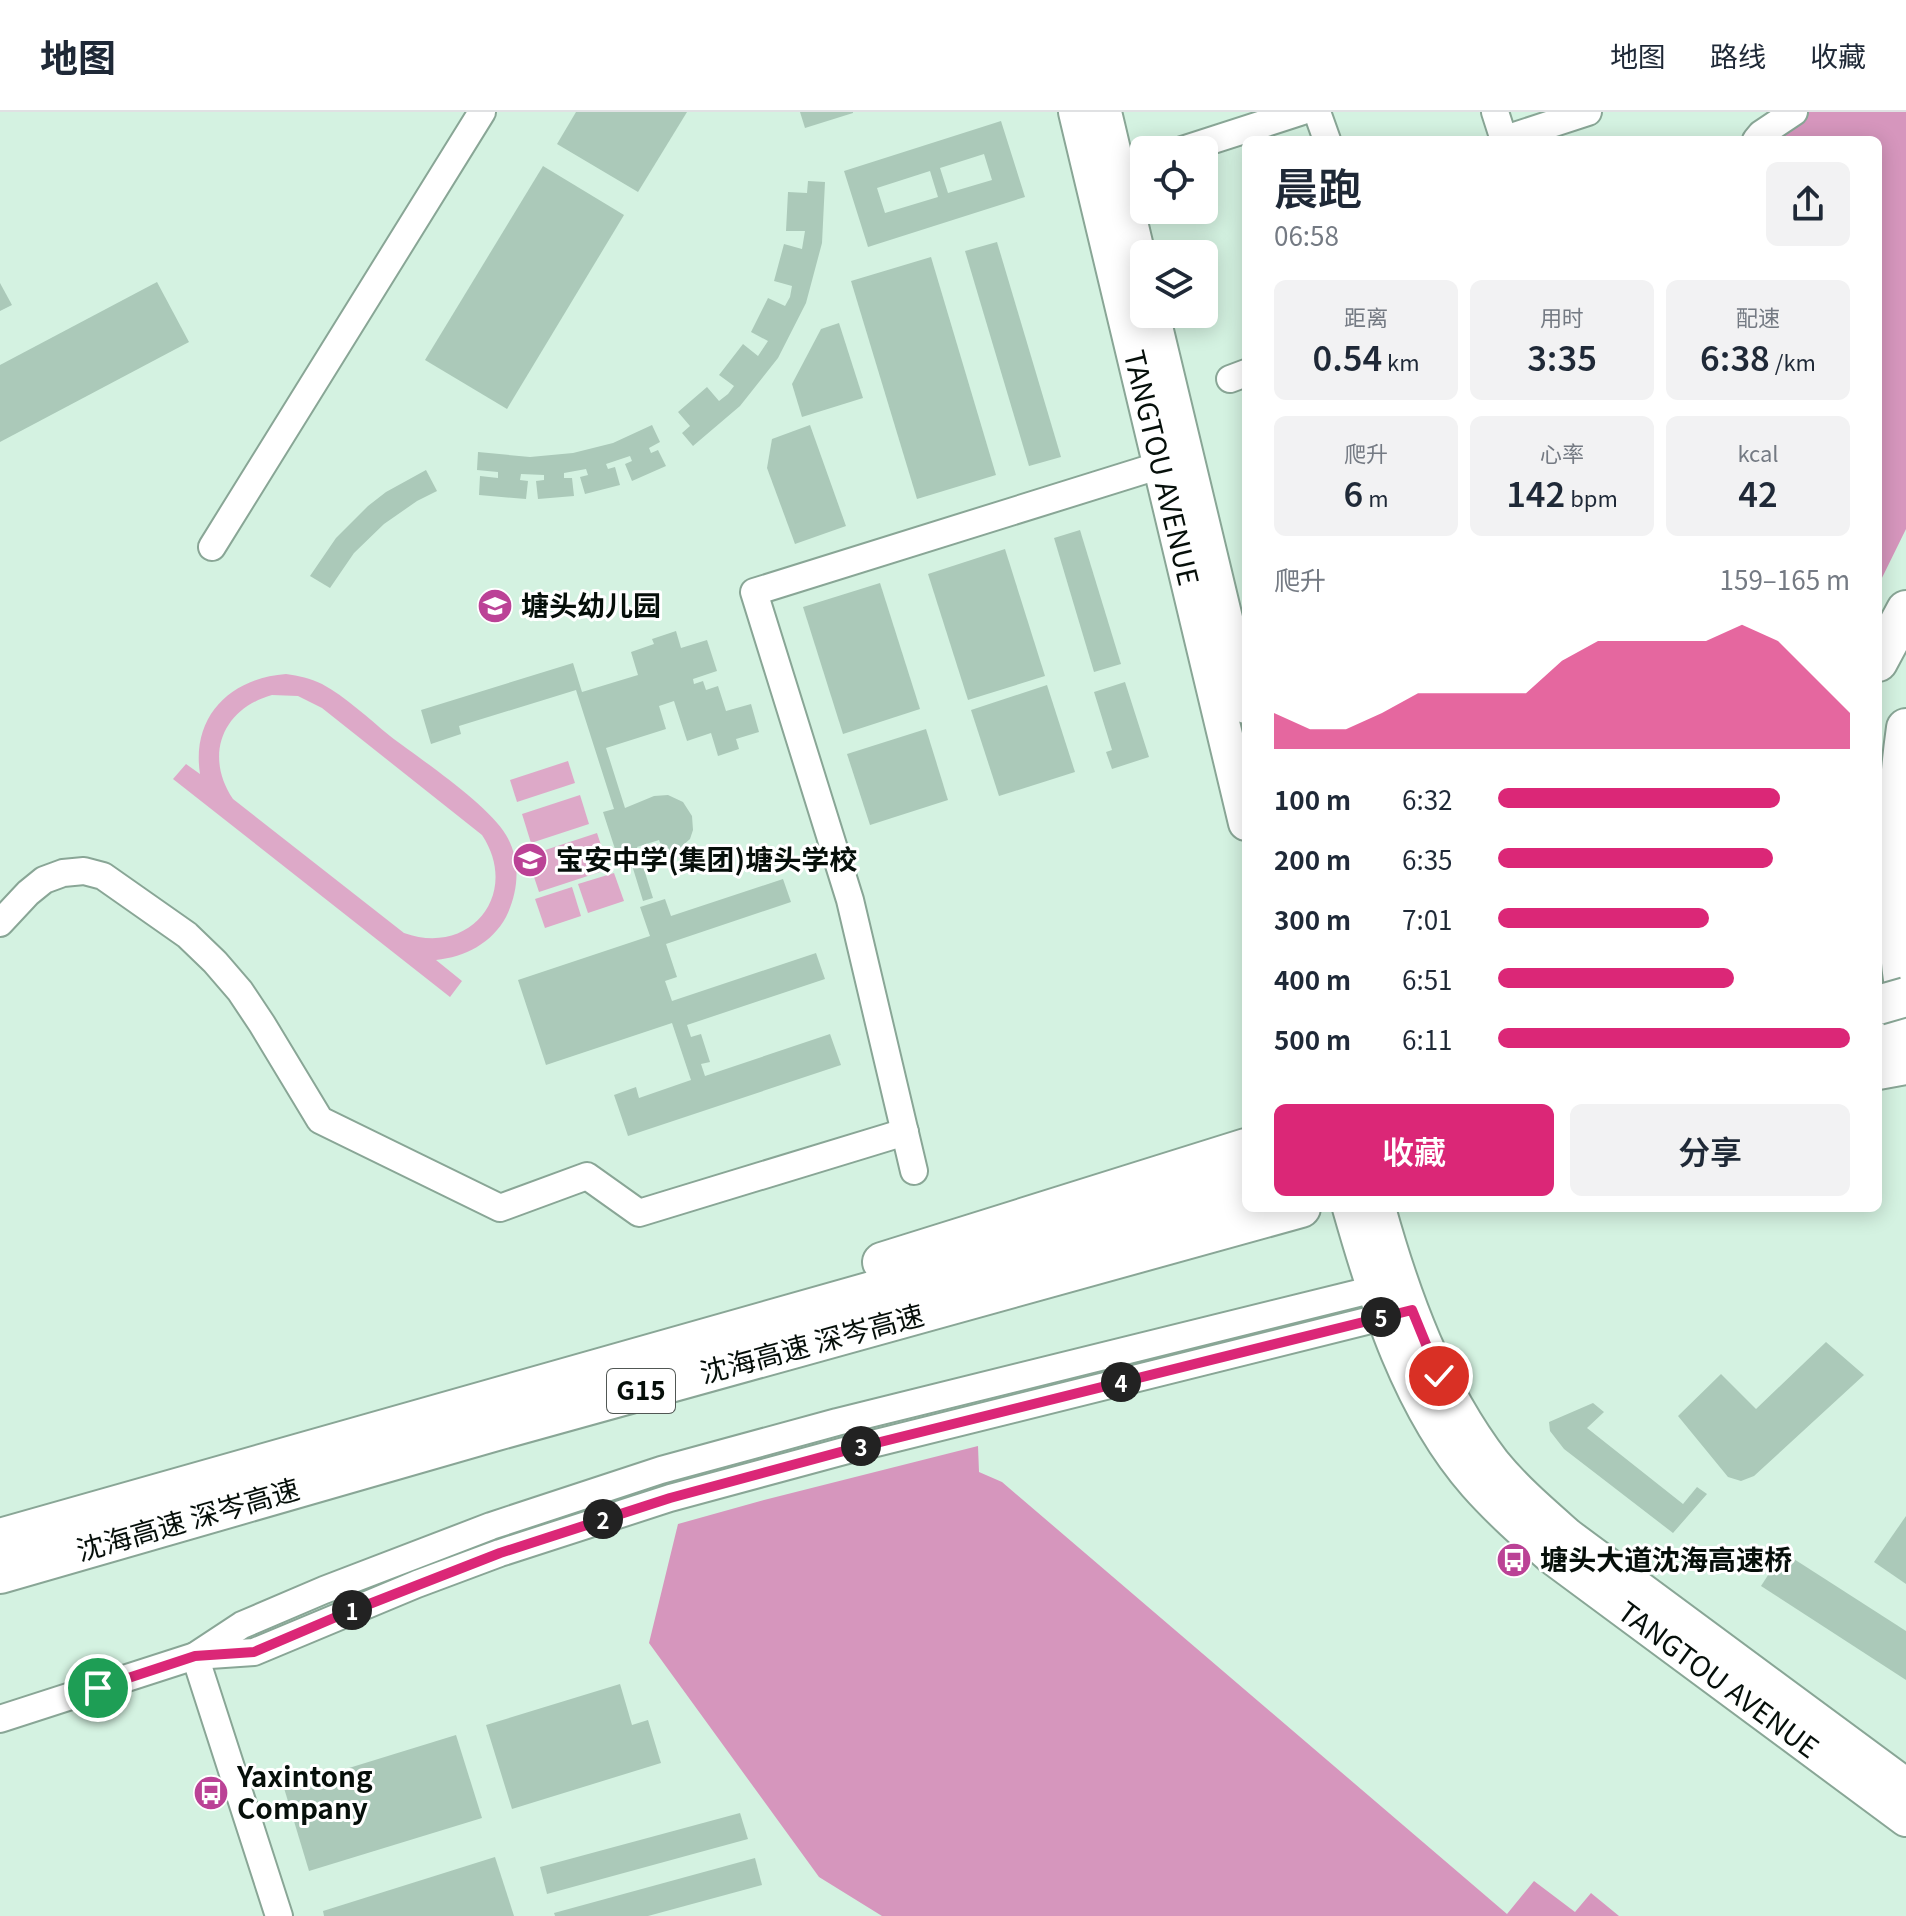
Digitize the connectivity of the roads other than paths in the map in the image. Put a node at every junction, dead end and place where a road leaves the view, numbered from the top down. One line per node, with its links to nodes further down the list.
1 (482, 112): 20 (street)
2 (1076, 112): 16 (main road, TANGTOU AVENUE)
3 (1104, 112): 16 (main road, TANGTOU AVENUE)
4 (1300, 112): 10 (street)
5 (1317, 112): 12 (street)
6 (1495, 112): 13 (street)
7 (1588, 112): 14 (street)
8 (1794, 112): 9 (street)
9 (1757, 129)
10 (1248, 135)
11 (1242, 136): 15 (street)
12 (1326, 136)
13 (1502, 136)
14 (1515, 136)
15 (1218, 142)
16 (1118, 171): 17 (main road, TANGTOU AVENUE); 19 (main road, TANGTOU AVENUE)
17 (1134, 240)
18 (1154, 328): 19 (main road, TANGTOU AVENUE)
19 (1174, 461): 23 (main road, TANGTOU AVENUE); 25 (main road, TANGTOU AVENUE); 33 (street)
20 (212, 547)
21 (1906, 610): 22 (highway)
22 (1882, 655)
23 (1242, 692)
24 (1906, 728): 27 (highway)
25 (1242, 803)
26 (0, 923): 33 (street)
27 (1906, 1000): 28 (highway, bridge)
28 (1882, 1004)
29 (1906, 1036): 30 (highway)
30 (1882, 1044)
31 (1906, 1065): 32 (highway)
32 (1882, 1069)
33 (905, 1132): 35 (street)
34 (1242, 1149): 41 (highway)
35 (914, 1171)
36 (1242, 1186): 41 (highway, 沈海高速 深岑高速 / G15)
37 (1285, 1212): 43 (highway, 沈海高速 深岑高速 / G15)
38 (1352, 1212): 40 (main road, TANGTOU AVENUE)
39 (1379, 1212): 40 (main road, TANGTOU AVENUE)
40 (1393, 1299): 44 (street); 46 (main road, TANGTOU AVENUE); 47 (main road, TANGTOU AVENUE)
41 (535, 1386): 42 (highway, 沈海高速 深岑高速 / G15)
42 (0, 1538)
43 (0, 1574)
44 (195, 1656): 45 (street); 48 (street)
45 (0, 1719)
46 (1906, 1786)
47 (1906, 1819)
48 (279, 1916)

